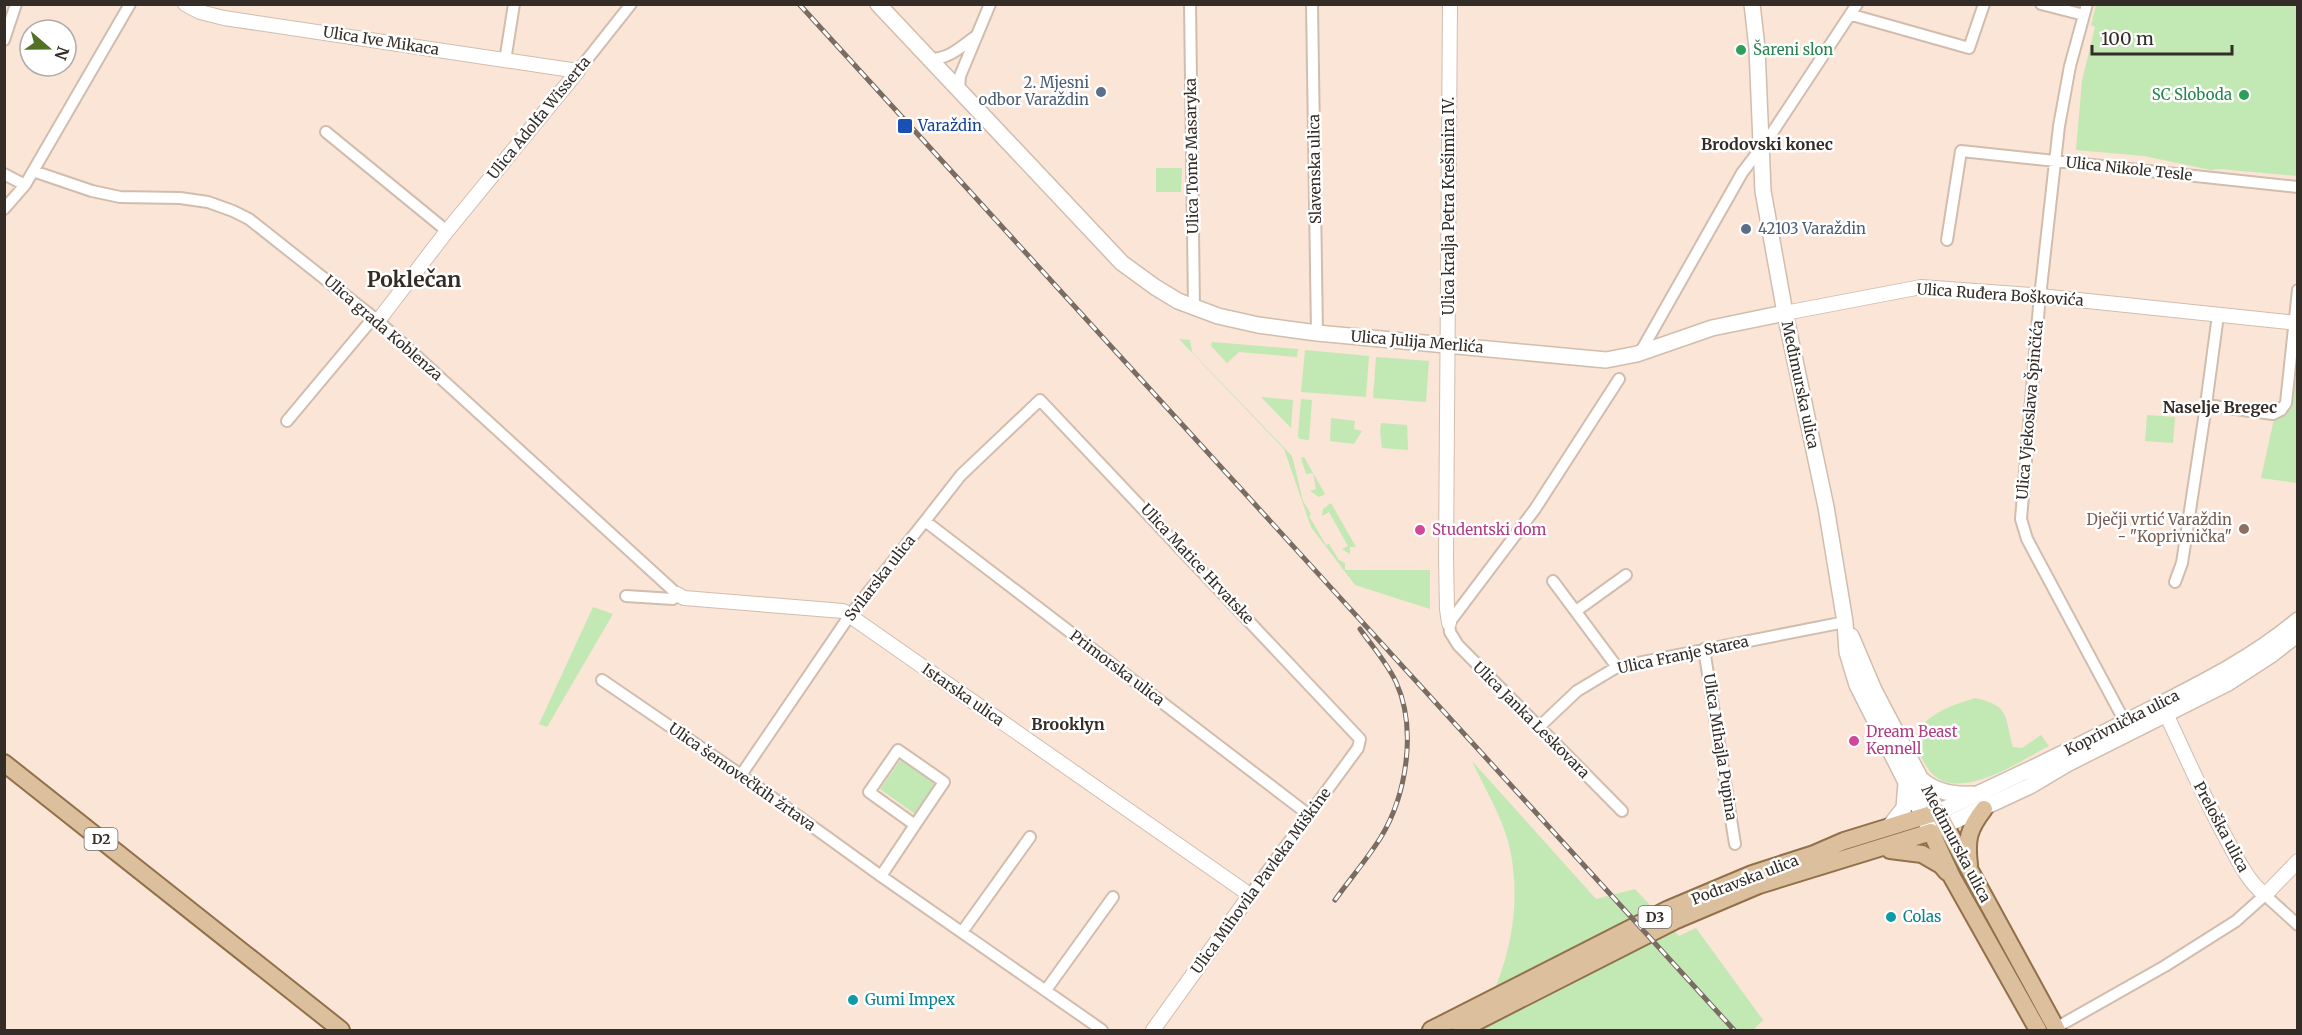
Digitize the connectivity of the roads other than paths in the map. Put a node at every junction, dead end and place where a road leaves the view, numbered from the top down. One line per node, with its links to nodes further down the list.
1 (16, 4): 17 (street)
2 (130, 4): 25 (street)
3 (186, 4): 19 (street, Ulica Ive Mikaca)
4 (513, 4): 19 (street)
5 (631, 4): 20 (street, Ulica Adolfa Wisserta)
6 (990, 4): 16 (street)
7 (1190, 4): 34 (street, Ulica Tome Masaryka)
8 (1312, 4): 39 (street, Slavenska ulica)
9 (1450, 4): 40 (street, Ulica kralja Petra Krešimira IV.)
10 (1752, 4): 23 (main road, Međimurska ulica)
11 (1984, 4): 14 (street)
12 (2041, 4): 15 (street)
13 (880, 6): 18 (main road, Ulica Julija Merlića)
14 (1855, 10): 23 (street)
15 (2085, 10): 24 (street, Ulica Vjekoslava Špinčića)
16 (976, 36): 18 (street); 21 (street)
17 (4, 40)
18 (930, 59): 21 (main road, Ulica Julija Merlića)
19 (505, 61): 20 (street, Ulica Ive Mikaca)
20 (578, 70): 30 (street, Ulica Adolfa Wisserta)
21 (959, 90): 34 (main road, Ulica Julija Merlića)
22 (326, 132): 30 (street)
23 (1761, 146): 35 (main road, Međimurska ulica); 41 (street)
24 (2055, 162): 28 (street, Ulica Nikole Tesle); 31 (street, Ulica Nikole Tesle); 33 (street, Ulica Vjekoslava Špinčića)
25 (33, 171): 27 (street); 37 (street, Ulica grada Koblenza)
26 (4, 174): 27 (street)
27 (25, 184): 29 (street)
28 (2298, 187)
29 (4, 209)
30 (447, 231): 37 (street, Ulica Adolfa Wisserta)
31 (1947, 240)
32 (2298, 290): 38 (street)
33 (2040, 296): 35 (street, Ulica Ruđera Boškovića); 36 (street, Ulica Ruđera Boškovića); 62 (street, Ulica Vjekoslava Špinčića)
34 (1194, 308): 39 (main road, Ulica Julija Merlića)
35 (1785, 313): 41 (main road, Ulica Julija Merlića); 55 (main road, Međimurska ulica)
36 (2218, 315): 38 (street, Ulica Ruđera Boškovića); 44 (street)
37 (376, 319): 45 (street, Ulica Adolfa Wisserta); 50 (street, Ulica grada Koblenza)
38 (2296, 322): 44 (street)
39 (1317, 333): 40 (main road, Ulica Julija Merlića)
40 (1448, 345): 41 (main road, Ulica Julija Merlića); 56 (street, Ulica kralja Petra Krešimira IV.)
41 (1640, 353)
42 (1619, 379): 56 (street)
43 (1040, 400): 46 (street, Svilarska ulica); 64 (street, Ulica Matice Hrvatske)
44 (2206, 405): 49 (street)
45 (288, 421)
46 (925, 521): 53 (street, Svilarska ulica); 70 (street, Primorska ulica)
47 (1626, 575): 52 (street)
48 (1553, 581): 52 (street)
49 (2175, 582)
50 (677, 594): 51 (street); 53 (street, Istarska ulica)
51 (626, 596)
52 (1576, 611): 59 (street)
53 (850, 615): 66 (street, Svilarska ulica); 81 (street, Istarska ulica)
54 (2298, 620): 62 (main road, Koprivnička ulica)
55 (1845, 622): 58 (street, Ulica Franje Starea); 67 (main road, Međimurska ulica)
56 (1449, 623): 63 (street, Ulica Janka Leskovara)
57 (2298, 634): 61 (main road, Koprivnička ulica)
58 (1704, 650): 59 (street, Ulica Franje Starea); 75 (street, Ulica Mihajla Pupina)
59 (1617, 667): 63 (street, Ulica Franje Starea)
60 (602, 680): 66 (street, Ulica šemovečkih žrtava)
61 (2166, 714): 68 (main road, Koprivnička ulica); 82 (street, Preloška ulica)
62 (2125, 722): 68 (main road, Koprivnička ulica)
63 (1539, 727): 69 (street, Ulica Janka Leskovara)
64 (1354, 730): 70 (street, Ulica Mihovila Pavleka Miškine)
65 (4, 763): 87 (main road, D2)
66 (741, 775): 79 (street, Ulica šemovečkih žrtava)
67 (1912, 778): 68 (main road); 71 (main road, Međimurska ulica); 73 (main road)
68 (1981, 801): 71 (main road, Koprivnička ulica); 78 (main road)
69 (1622, 811)
70 (1309, 815): 81 (street, Ulica Mihovila Pavleka Miškine)
71 (1934, 822): 73 (main road, Podravska ulica / D3); 76 (main road, Podravska ulica / D3); 78 (main road, Međimurska ulica); 80 (main road, Međimurska ulica / D3)
72 (915, 825): 72 (street); 79 (street)
73 (1889, 827): 90 (main road, Podravska ulica / D3)
74 (1029, 837): 85 (street)
75 (1735, 844)
76 (1883, 848): 80 (main road, D3); 91 (main road, Podravska ulica / D3)
77 (2298, 861): 82 (street)
78 (1969, 872): 93 (main road, Međimurska ulica)
79 (881, 876): 85 (street, Ulica šemovečkih žrtava)
80 (1952, 877): 92 (main road, Međimurska ulica / D3)
81 (1250, 895): 89 (street, Ulica Mihovila Pavleka Miškine)
82 (2265, 895): 84 (street, Preloška ulica); 93 (street)
83 (1113, 897): 86 (street)
84 (2298, 925)
85 (962, 932): 86 (street, Ulica šemovečkih žrtava)
86 (1046, 990): 88 (street, Ulica šemovečkih žrtava)
87 (339, 1030)
88 (1102, 1030)
89 (1153, 1030)
90 (1431, 1030)
91 (1460, 1030)
92 (2038, 1030)
93 (2055, 1030)

